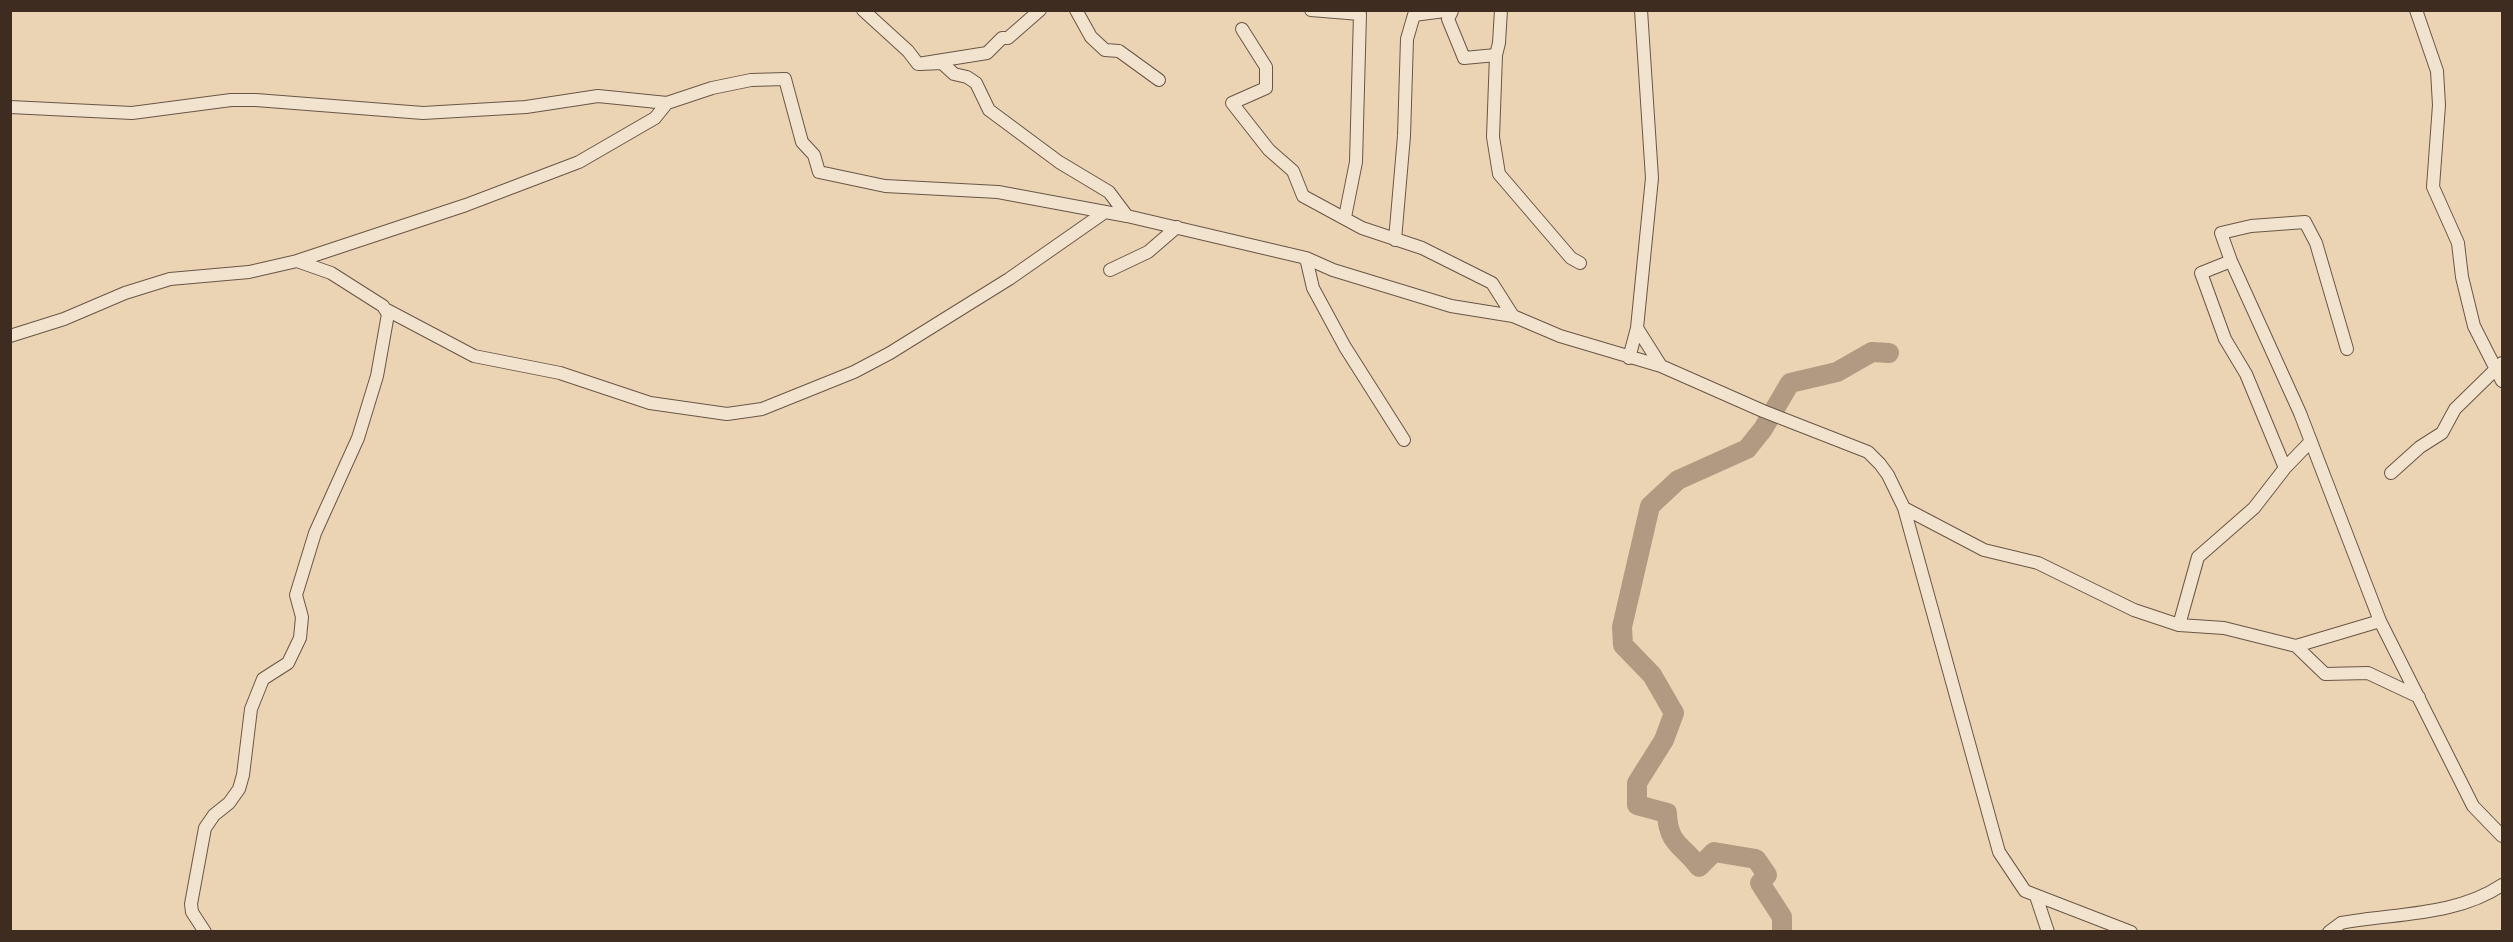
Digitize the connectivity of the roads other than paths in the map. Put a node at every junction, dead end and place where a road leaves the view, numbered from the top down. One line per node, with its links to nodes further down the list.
1 (863, 10): 11 (street)
2 (1040, 10): 11 (street)
3 (1076, 10): 12 (street)
4 (1311, 10): 17 (street)
5 (1501, 10): 10 (street)
6 (1641, 10): 27 (street)
7 (2416, 10): 32 (street)
8 (1452, 11): 10 (street); 19 (street)
9 (1242, 29): 17 (street)
10 (1496, 55): 23 (street)
11 (920, 64): 16 (street)
12 (1159, 80)
13 (667, 103): 14 (street); 15 (street); 21 (street)
14 (10, 107)
15 (1105, 212): 16 (street); 25 (street)
16 (1127, 216): 18 (street)
17 (1345, 217): 19 (street)
18 (1177, 227): 20 (street); 24 (street)
19 (1395, 240): 26 (street)
20 (1306, 258): 26 (street); 34 (street)
21 (297, 261): 25 (street); 28 (street)
22 (2231, 261): 29 (street); 35 (street); 36 (street)
23 (1580, 263)
24 (1110, 270)
25 (387, 310): 46 (street)
26 (1513, 316): 30 (street)
27 (1637, 328): 30 (street); 31 (street)
28 (10, 336)
29 (2347, 349)
30 (1629, 358): 31 (street)
31 (1661, 366): 38 (street)
32 (2499, 366): 33 (street); 37 (street)
33 (2502, 381)
34 (1404, 440)
35 (2311, 441): 36 (street); 39 (street)
36 (2285, 468): 40 (street)
37 (2391, 473)
38 (1904, 508): 40 (street); 45 (street)
39 (2380, 621): 41 (street); 42 (street)
40 (2179, 625): 41 (street)
41 (2296, 646): 42 (street)
42 (2420, 698): 43 (street)
43 (2502, 836)
44 (2502, 885): 49 (street)
45 (2036, 896): 47 (street); 48 (street)
46 (205, 932)
47 (2048, 932)
48 (2131, 932)
49 (2329, 932)

